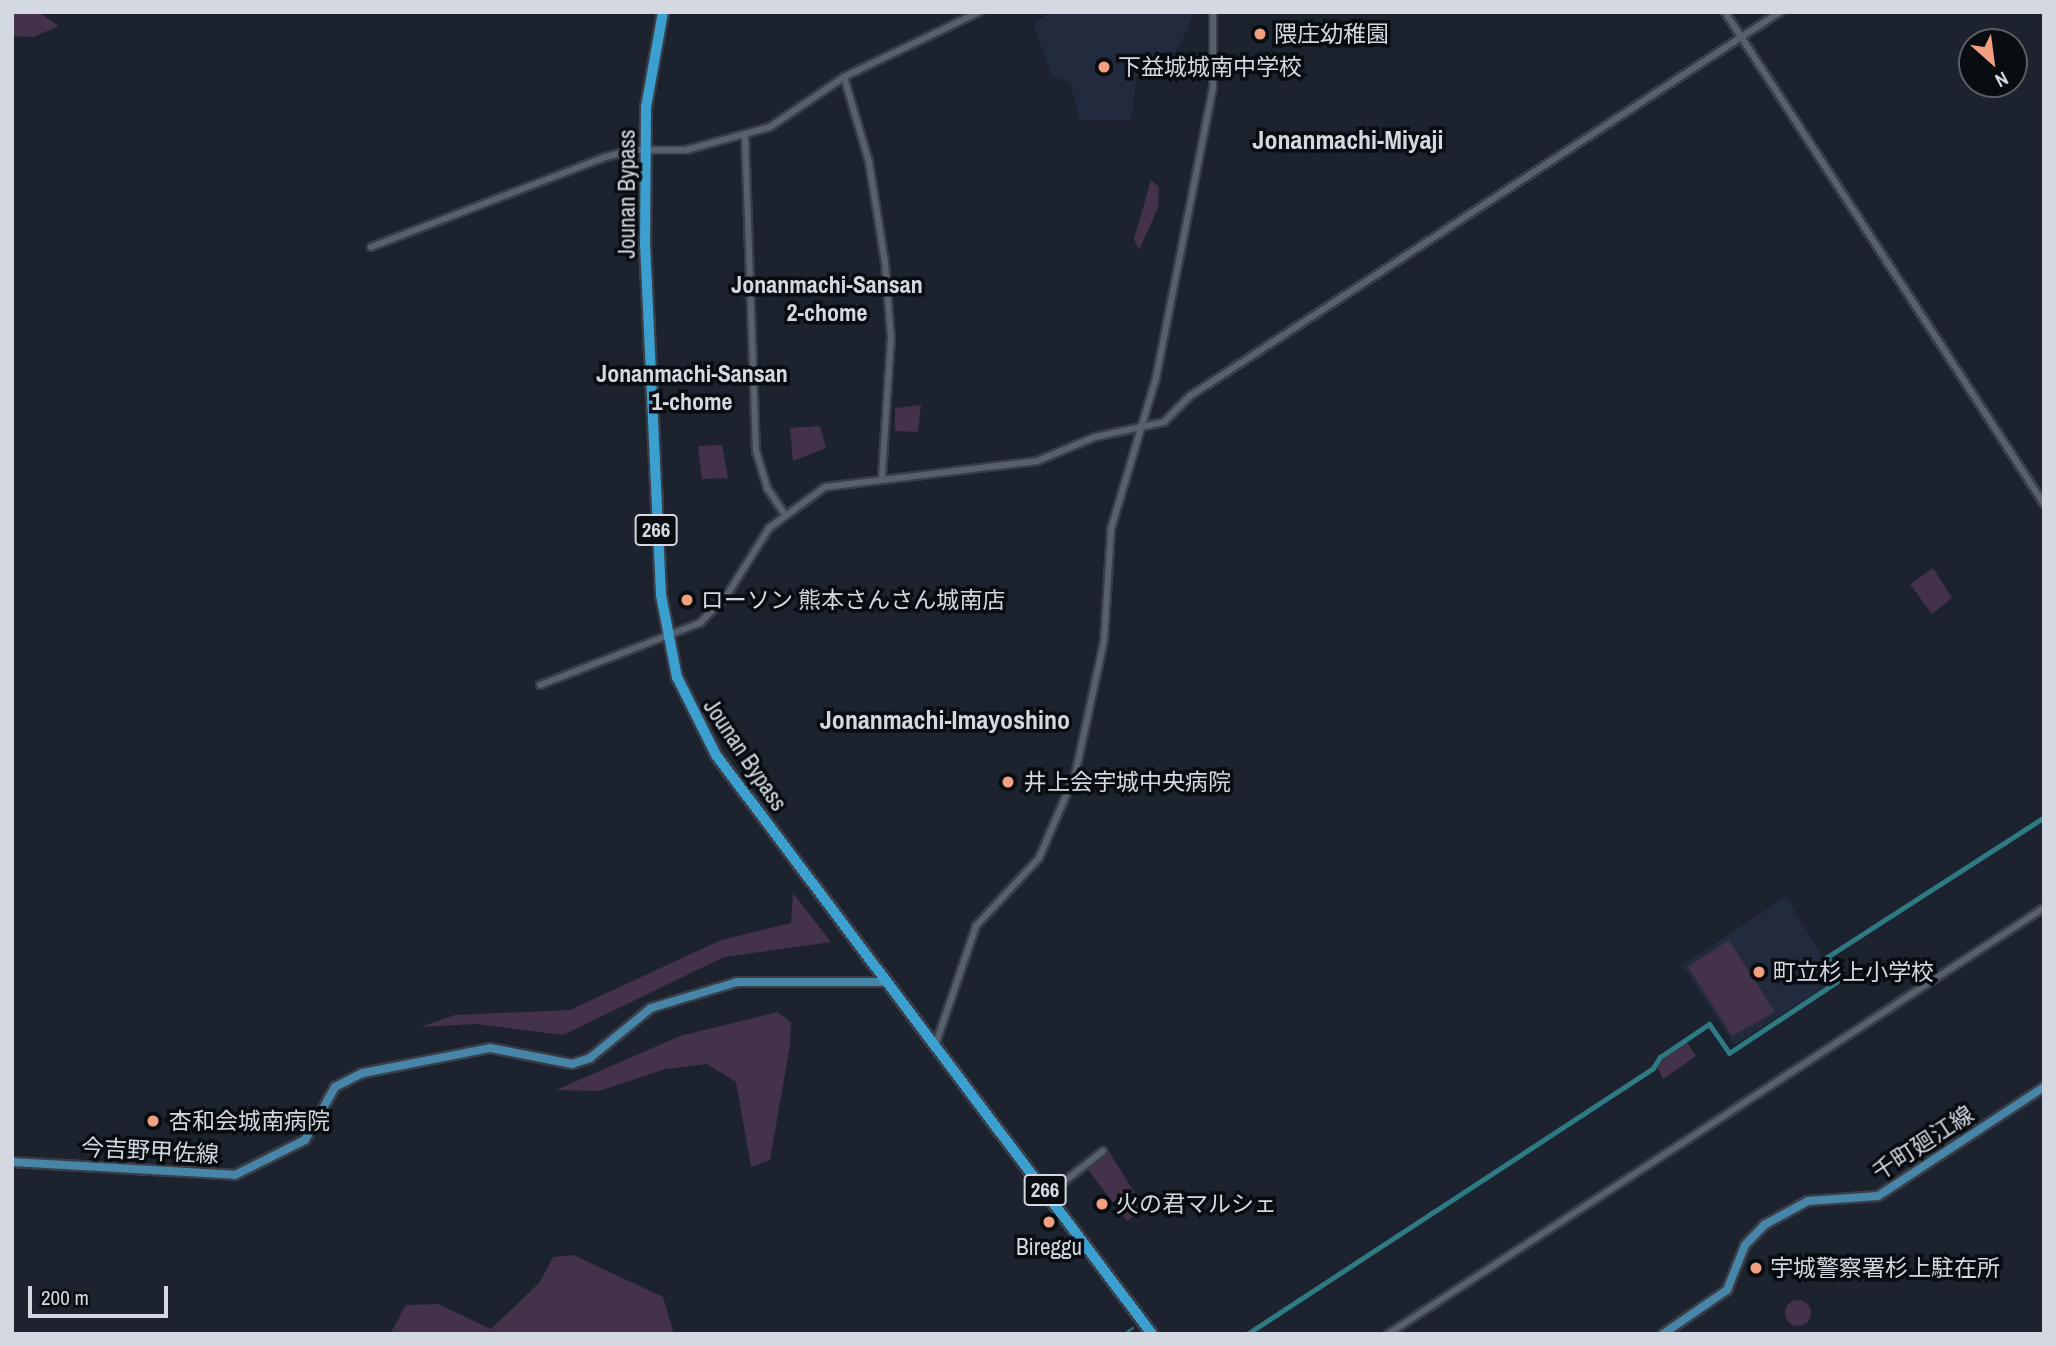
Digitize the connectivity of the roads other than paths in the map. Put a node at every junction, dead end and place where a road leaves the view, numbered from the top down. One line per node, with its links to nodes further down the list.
1 (663, 12): 9 (highway, Jounan Bypass / 266)
2 (979, 12): 7 (street)
3 (1213, 12): 11 (street)
4 (1725, 12): 6 (street)
5 (1780, 12): 6 (street)
6 (1742, 37): 11 (street); 13 (street)
7 (844, 76): 8 (street); 12 (street)
8 (745, 135): 9 (street); 14 (street)
9 (644, 150): 10 (street); 15 (highway, Jounan Bypass / 266)
10 (371, 247)
11 (1143, 429): 12 (street); 19 (street)
12 (882, 475): 14 (street)
13 (2044, 504)
14 (785, 515): 15 (street)
15 (668, 637): 16 (street); 18 (highway, Jounan Bypass / 266)
16 (540, 685)
17 (2044, 908): 25 (street)
18 (885, 982): 19 (highway, 266); 22 (main road, 今吉野甲佐線)
19 (934, 1048): 23 (highway, 266)
20 (2044, 1087): 26 (main road, 千町廻江線)
21 (1103, 1151): 23 (street)
22 (12, 1162)
23 (1048, 1195): 24 (highway, 266)
24 (1152, 1334)
25 (1388, 1334)
26 (1663, 1334)

